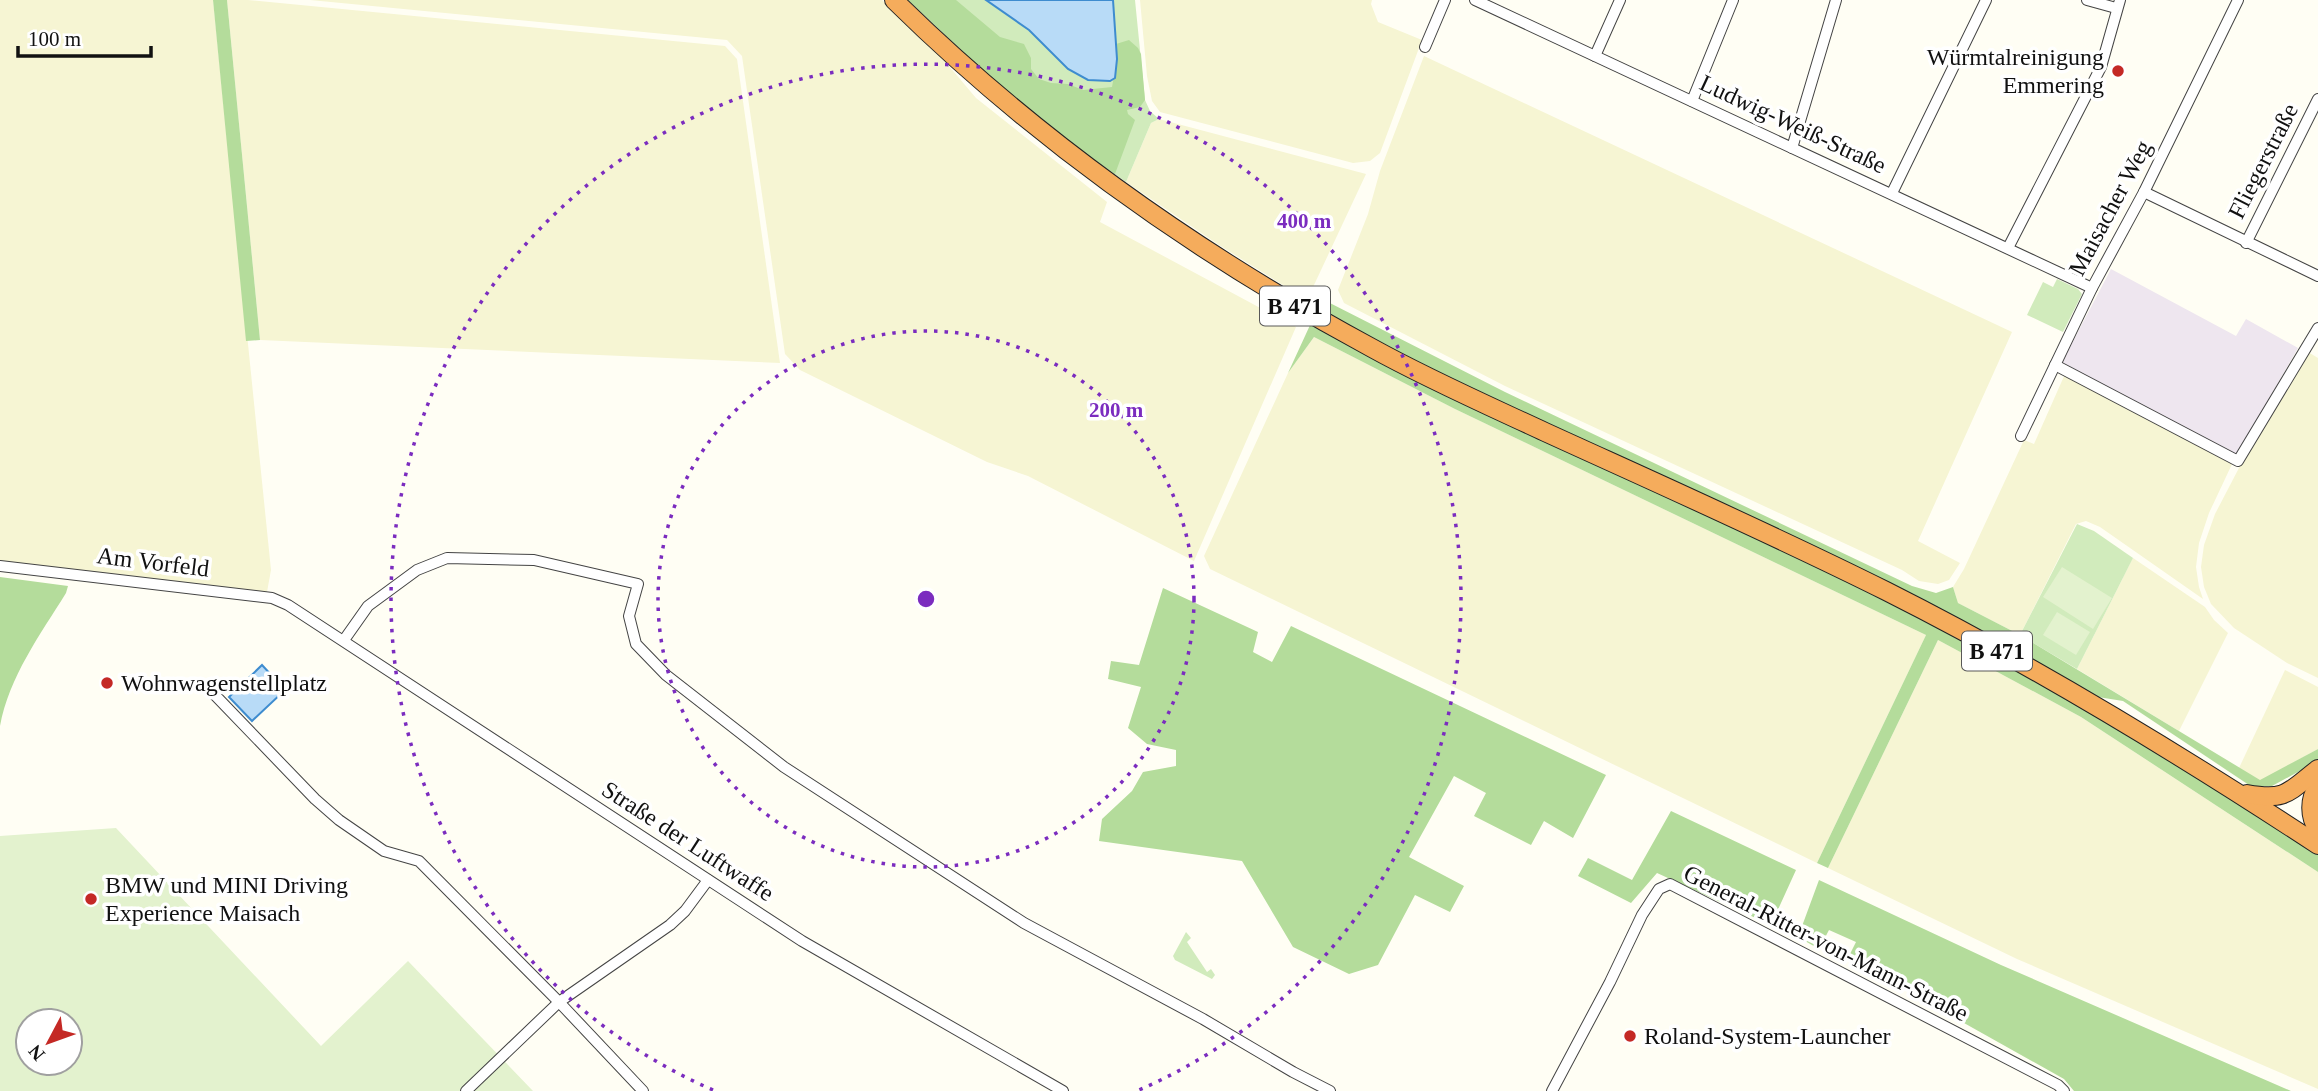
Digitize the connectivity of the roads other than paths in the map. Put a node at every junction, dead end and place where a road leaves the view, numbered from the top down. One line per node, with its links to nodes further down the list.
1 (894, 0): 31 (highway, B 471)
2 (1445, 0): 11 (street)
3 (1475, 0): 12 (street, Ludwig-Weiß-Straße)
4 (1620, 0): 12 (street)
5 (1732, 0): 14 (street)
6 (1836, 0): 15 (street)
7 (1986, 0): 17 (street)
8 (2087, 0): 10 (street)
9 (2238, 0): 16 (street, Maisacher Weg)
10 (2118, 4): 19 (street)
11 (1425, 47)
12 (1595, 56): 14 (street, Ludwig-Weiß-Straße)
13 (2318, 99): 18 (street, Fliegerstraße)
14 (1692, 101): 15 (street, Ludwig-Weiß-Straße)
15 (1792, 148): 17 (street, Ludwig-Weiß-Straße)
16 (2144, 192): 18 (street); 21 (street, Maisacher Weg)
17 (1892, 193): 19 (street, Ludwig-Weiß-Straße)
18 (2246, 243): 20 (street)
19 (2008, 248): 21 (street, Ludwig-Weiß-Straße)
20 (2318, 276)
21 (2092, 288): 23 (street, Maisacher Weg)
22 (2318, 328): 23 (street)
23 (2055, 365): 24 (street, Maisacher Weg)
24 (2021, 436)
25 (0, 566): 26 (street, Am Vorfeld)
26 (298, 611): 27 (street, Straße der Luftwaffe)
27 (344, 640): 34 (street, Straße der Luftwaffe); 40 (street)
28 (212, 692): 35 (street)
29 (2318, 769): 31 (highway)
30 (2318, 786): 32 (highway)
31 (2237, 792): 33 (highway, B 471)
32 (2318, 830)
33 (2318, 845)
34 (708, 880): 35 (street); 39 (street, Straße der Luftwaffe)
35 (559, 1002): 37 (street); 38 (street)
36 (2059, 1089): 41 (street, General-Ritter-von-Mann-Straße)
37 (466, 1091)
38 (643, 1091)
39 (1063, 1091)
40 (1330, 1091)
41 (1552, 1091)

